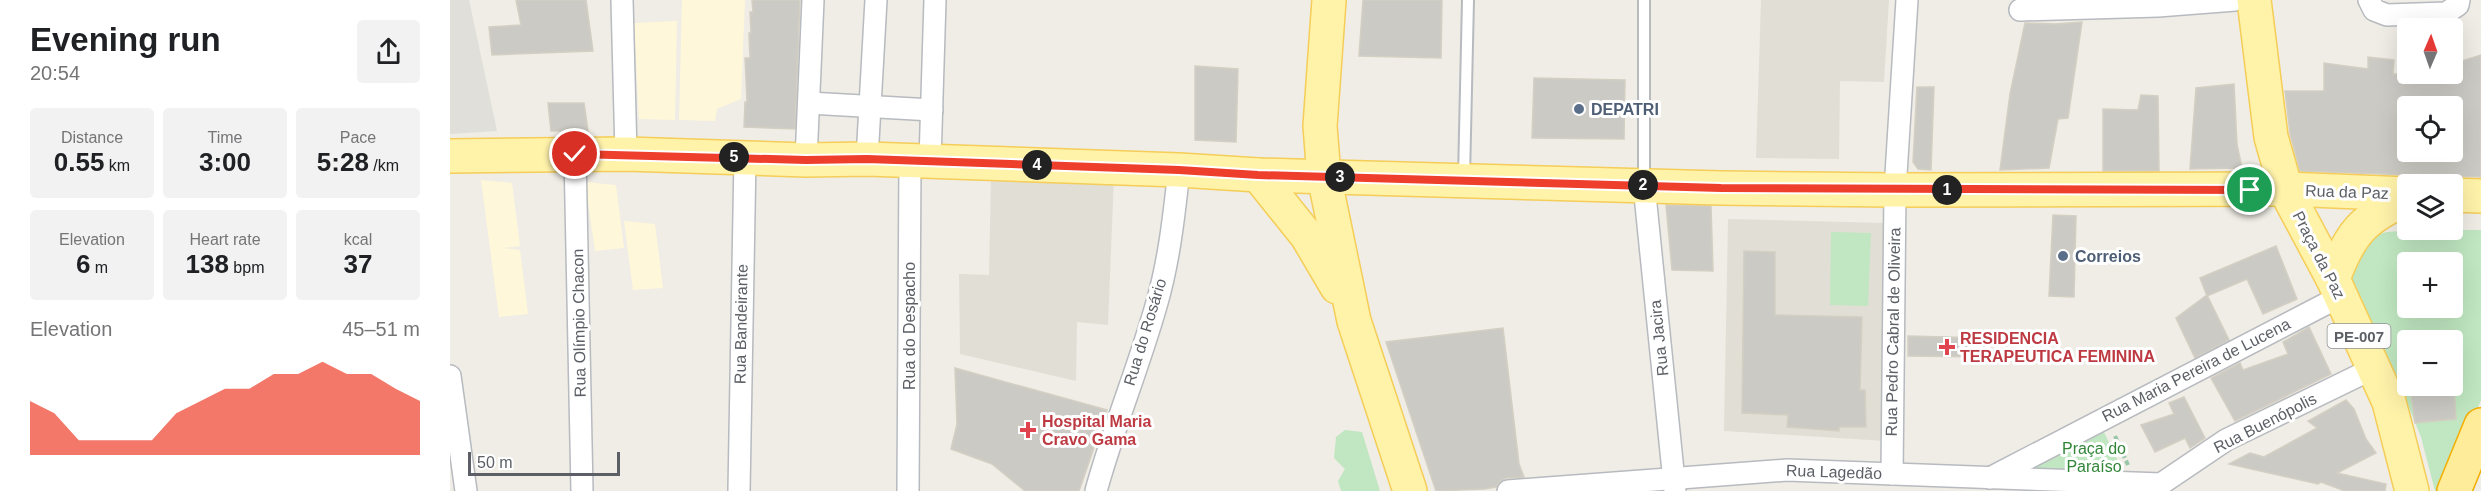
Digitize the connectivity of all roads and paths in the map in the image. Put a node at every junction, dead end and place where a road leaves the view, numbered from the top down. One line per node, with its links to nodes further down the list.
1 (622, 0): 18 (street)
2 (813, 0): 14 (street)
3 (876, 0): 15 (street)
4 (935, 0): 16 (street, Rua do Despacho)
5 (1329, 0): 26 (main road)
6 (1468, 0): 27 (lane)
7 (1644, 0): 28 (lane)
8 (1907, 0): 30 (street, Rua Pedro Cabral de Oliveira)
9 (2235, 0): 13 (street)
10 (2254, 0): 29 (main road, Praça da Paz)
11 (2369, 0): 12 (street)
12 (2459, 0)
13 (2020, 10)
14 (809, 103): 15 (street); 22 (street)
15 (870, 107): 16 (street); 21 (street)
16 (932, 110): 23 (street, Rua do Despacho)
17 (575, 154): 18 (main road, Rua da Paz); 19 (main road, Rua da Paz); 48 (street, Rua Olímpio Chacon)
18 (626, 154): 20 (main road, Rua da Paz)
19 (450, 156)
20 (745, 157): 22 (main road, Rua da Paz); 49 (street, Rua Bandeirante)
21 (867, 159): 22 (main road, Rua da Paz); 23 (main road, Rua da Paz)
22 (806, 160)
23 (920, 161): 24 (main road, Rua da Paz); 50 (street, Rua do Despacho)
24 (1179, 170): 25 (main road, Rua da Paz); 51 (street, Rua do Rosário)
25 (1258, 175): 26 (main road, Rua da Paz); 36 (main road)
26 (1324, 176): 27 (main road, Rua da Paz); 36 (main road)
27 (1464, 180): 28 (main road, Rua da Paz)
28 (1644, 185): 30 (main road, Rua da Paz); 44 (street, Rua Jacira)
29 (2286, 189): 30 (main road, Rua da Paz); 31 (main road, Rua da Paz); 35 (main road, Praça da Paz / PE-007)
30 (1895, 190): 41 (street, Rua Pedro Cabral de Oliveira)
31 (2397, 195)
32 (2463, 195): 33 (main road)
33 (2481, 196)
34 (2397, 202): 35 (main road)
35 (2337, 287): 37 (main road, Praça da Paz / PE-007); 39 (street, Rua Maria Pereira de Lucena)
36 (1354, 321): 52 (main road)
37 (2373, 368): 46 (street, Rua Buenópolis); 54 (main road, Praça da Paz / PE-007)
38 (450, 376): 47 (street)
39 (2106, 416): 42 (street, Rua Maria Pereira de Lucena); 43 (path)
40 (2481, 425): 55 (highway)
41 (1892, 474): 44 (street, Rua Lagedão); 45 (street, Rua Lagedão)
42 (1988, 479): 43 (street, Rua Lagedão); 45 (street, Rua Lagedão)
43 (2137, 483): 46 (street, Rua Lagedão)
44 (1674, 484): 53 (street, Rua Lagedão)
45 (1932, 484)
46 (2160, 488)
47 (466, 491)
48 (582, 491)
49 (739, 491)
50 (908, 491)
51 (1096, 491)
52 (1410, 491)
53 (1508, 491)
54 (2412, 491)
55 (2454, 491)

